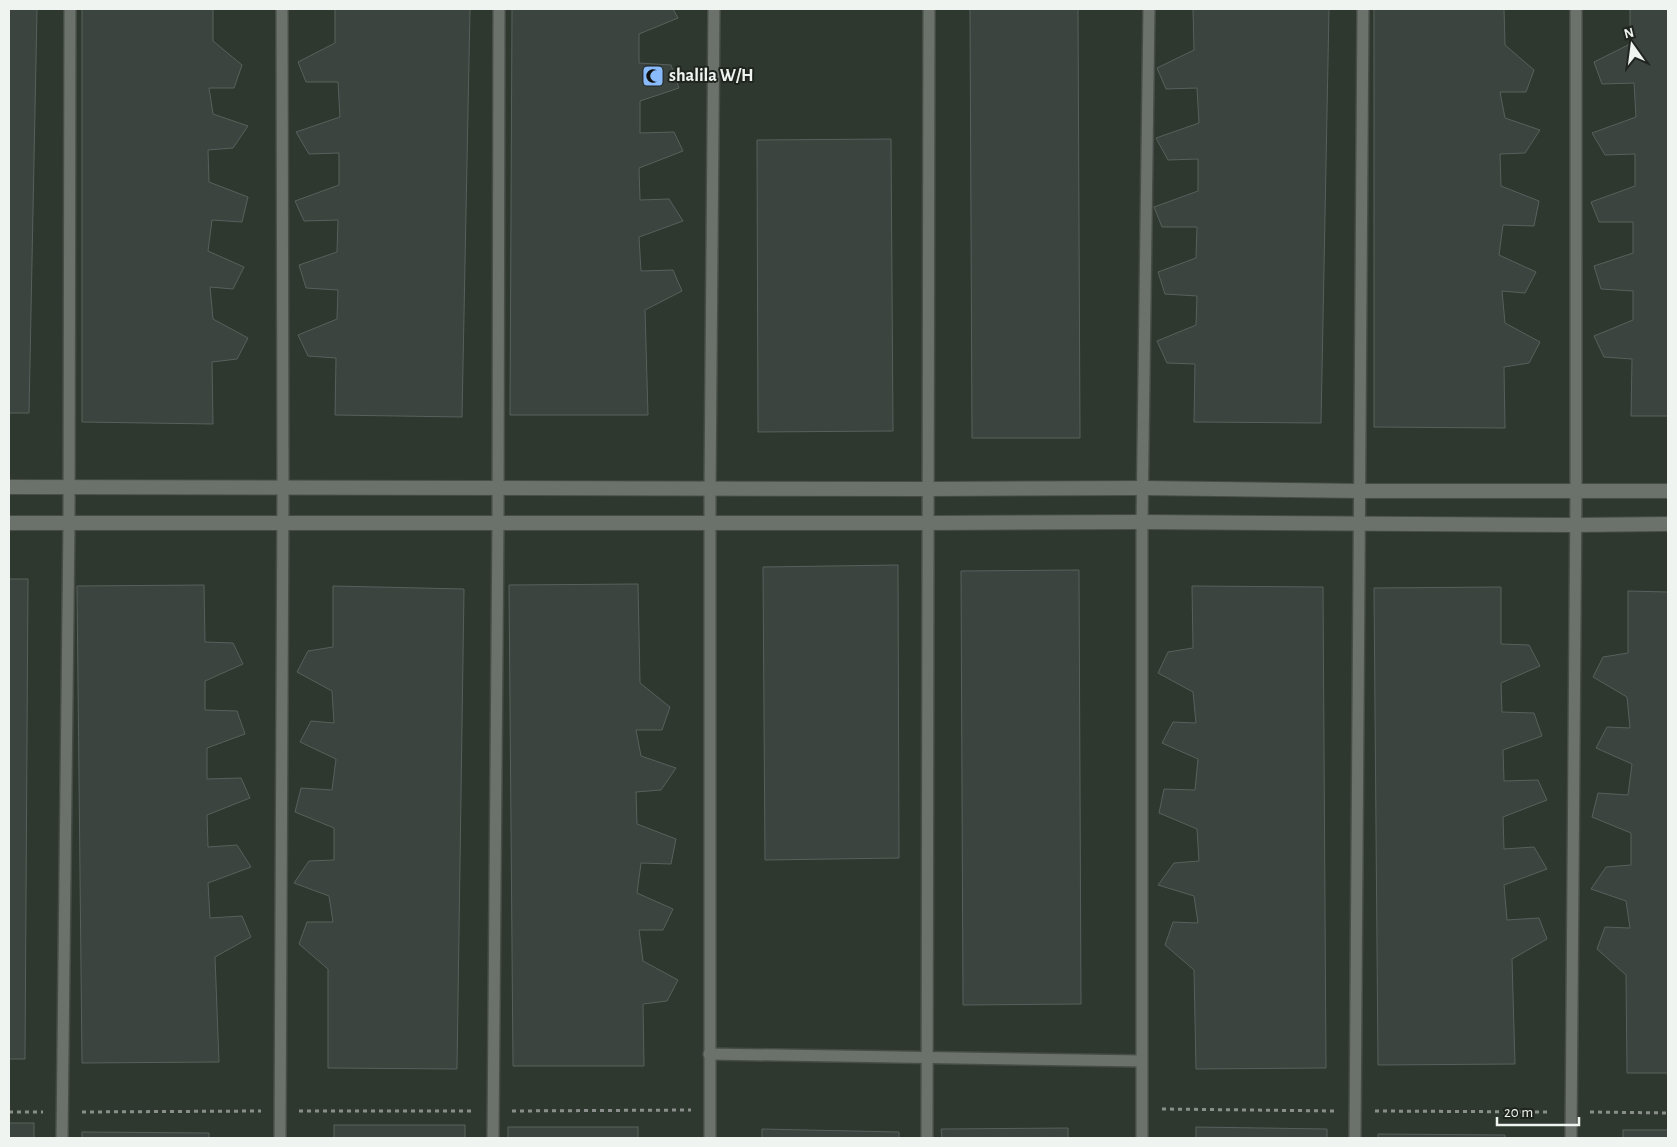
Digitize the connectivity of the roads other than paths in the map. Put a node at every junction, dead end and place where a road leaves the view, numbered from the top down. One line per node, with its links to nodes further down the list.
1 (70, 9): 10 (lane)
2 (282, 9): 11 (lane)
3 (499, 9): 13 (lane)
4 (714, 9): 14 (lane)
5 (929, 9): 15 (lane)
6 (1150, 9): 12 (lane)
7 (1363, 9): 16 (lane)
8 (1576, 9): 17 (lane)
9 (9, 487): 10 (street)
10 (69, 487): 11 (street); 21 (lane)
11 (283, 488): 13 (street); 22 (lane)
12 (1143, 488): 15 (street); 16 (street); 19 (lane)
13 (498, 489): 14 (street); 23 (lane)
14 (710, 489): 15 (street); 24 (lane)
15 (928, 489): 25 (lane)
16 (1360, 491): 17 (street); 26 (lane)
17 (1576, 491): 18 (street); 28 (lane)
18 (1668, 491)
19 (1142, 522): 25 (street); 26 (street); 31 (lane)
20 (9, 523): 21 (street)
21 (69, 523): 22 (street); 32 (lane)
22 (282, 523): 23 (street); 33 (lane)
23 (498, 523): 24 (street); 34 (lane)
24 (710, 523): 25 (street); 29 (lane)
25 (928, 524): 30 (lane)
26 (1359, 524): 28 (street); 38 (lane)
27 (1668, 524): 28 (street)
28 (1575, 525): 39 (lane)
29 (709, 1054): 30 (lane); 35 (lane)
30 (928, 1058): 31 (lane); 36 (lane)
31 (1141, 1061): 37 (lane)
32 (62, 1138)
33 (280, 1138)
34 (493, 1138)
35 (710, 1138)
36 (927, 1138)
37 (1142, 1138)
38 (1355, 1138)
39 (1571, 1138)

